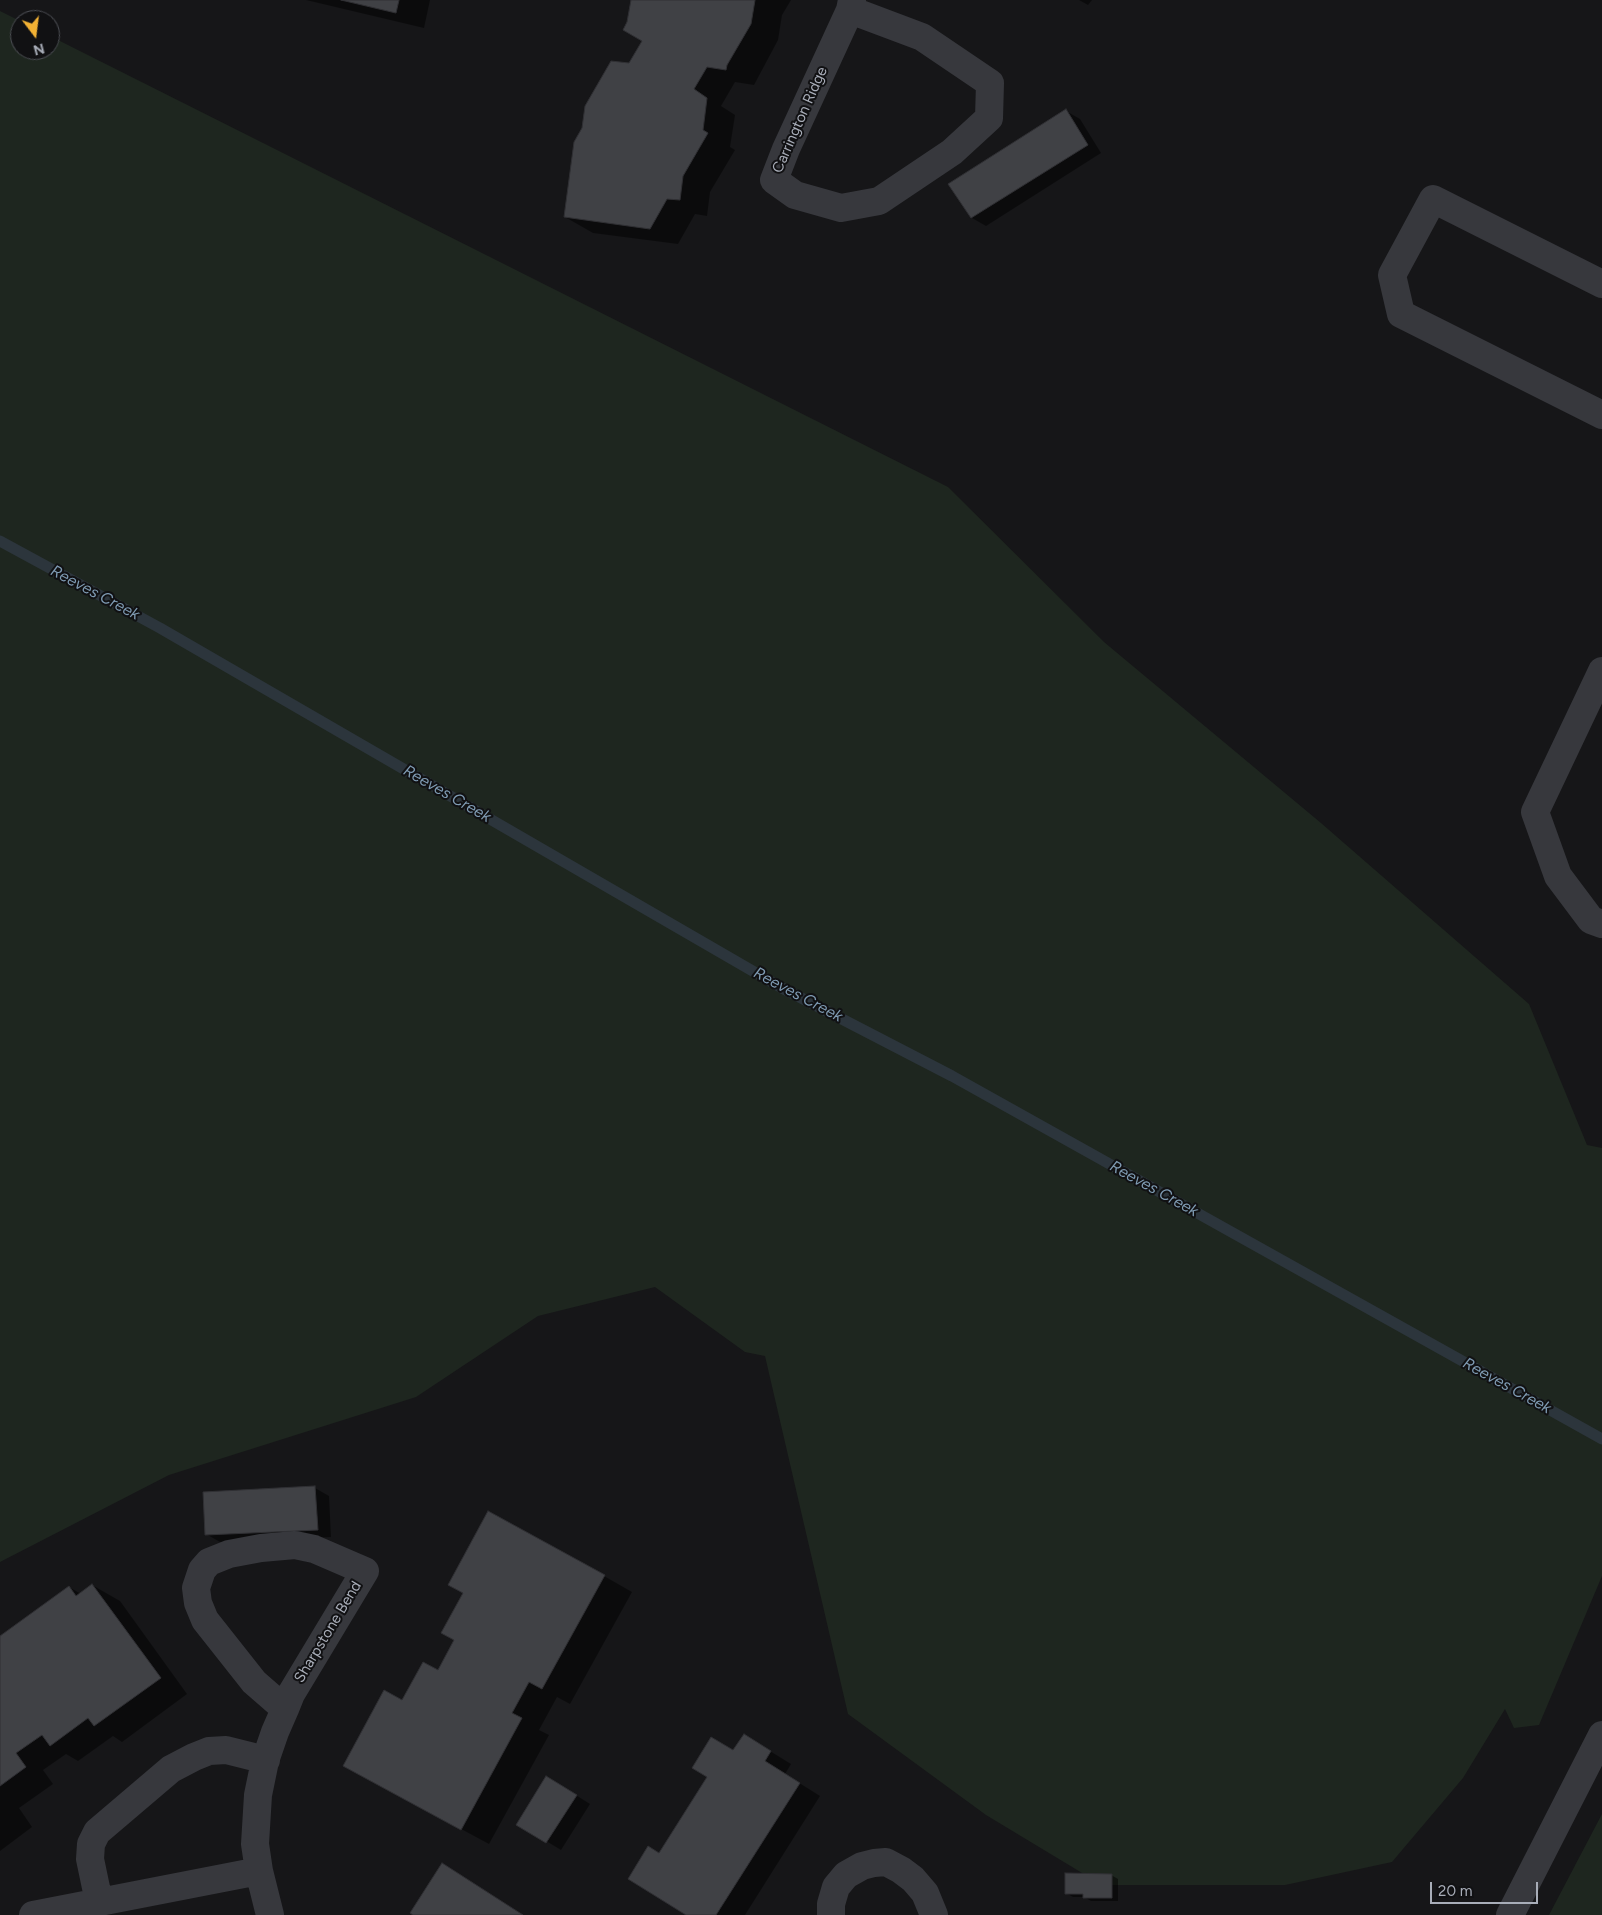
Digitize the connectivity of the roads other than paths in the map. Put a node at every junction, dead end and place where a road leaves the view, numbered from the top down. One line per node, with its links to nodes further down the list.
1 (851, 5): 1 (street, Carrington Ridge)
2 (1600, 278): 3 (street)
3 (1602, 415)
4 (1602, 671): 5 (street)
5 (1602, 924)
6 (285, 1709): 6 (street, Sharpstone Bend); 8 (street, Sharpstone Bend)
7 (1602, 1735): 15 (street)
8 (266, 1760): 9 (street, Sharpstone Bend); 10 (street)
9 (259, 1871): 10 (street); 12 (street, Sharpstone Bend)
10 (99, 1902): 11 (street)
11 (33, 1915)
12 (270, 1915)
13 (832, 1915): 14 (street)
14 (934, 1915)
15 (1510, 1915)

